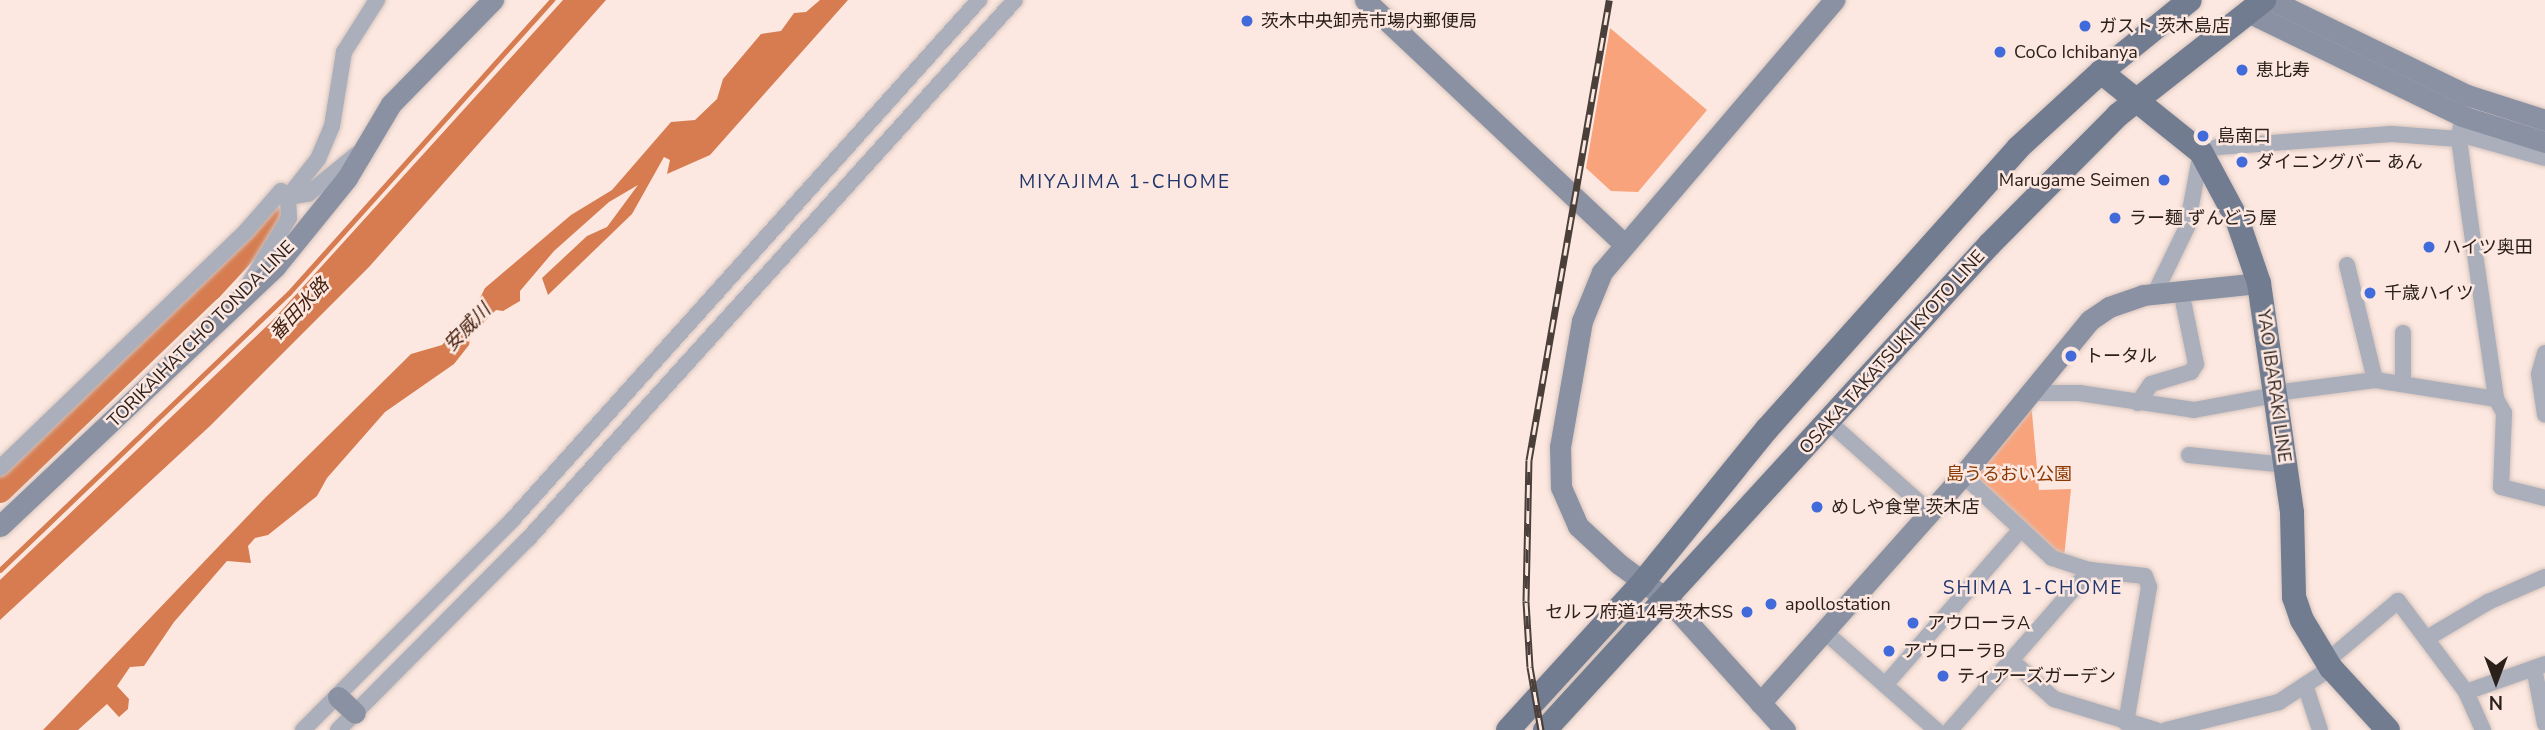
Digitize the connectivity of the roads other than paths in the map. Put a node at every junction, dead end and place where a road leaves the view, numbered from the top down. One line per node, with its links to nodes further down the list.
1 (377, 0): 19 (street)
2 (493, 0): 16 (street, TORIKAIHATCHO TONDA LINE)
3 (979, 0): 56 (street)
4 (1014, 0): 60 (street)
5 (1365, 0): 20 (street)
6 (1834, 0): 20 (street)
7 (2190, 0): 10 (main road)
8 (2272, 0): 11 (street)
9 (2246, 4): 12 (main road, OSAKA TAKATSUKI KYOTO LINE); 14 (street)
10 (2101, 72): 12 (main road, YAO IBARAKI LINE); 46 (main road)
11 (2467, 95): 13 (street); 14 (street)
12 (2135, 102): 17 (main road, YAO IBARAKI LINE); 35 (main road, OSAKA TAKATSUKI KYOTO LINE)
13 (2545, 120)
14 (2460, 130): 15 (street); 17 (street); 18 (street); 32 (street)
15 (2545, 142)
16 (366, 146): 19 (street); 25 (street, TORIKAIHATCHO TONDA LINE)
17 (2201, 152): 22 (main road, YAO IBARAKI LINE); 24 (street)
18 (2545, 158)
19 (288, 197): 25 (street); 38 (street)
20 (1623, 243): 46 (street)
21 (2347, 265): 28 (street)
22 (2259, 283): 23 (street); 31 (main road, YAO IBARAKI LINE)
23 (2181, 291): 24 (street); 33 (street)
24 (2155, 293): 30 (street)
25 (239, 302): 42 (street, TORIKAIHATCHO TONDA LINE)
26 (2403, 333): 29 (street)
27 (2545, 353): 34 (street)
28 (2375, 380): 29 (street); 31 (street)
29 (2403, 384): 32 (street)
30 (2028, 393): 33 (street); 39 (street)
31 (2275, 394): 33 (street); 37 (main road, YAO IBARAKI LINE)
32 (2496, 399): 40 (street)
33 (2138, 403)
34 (2545, 415)
35 (1829, 422): 41 (street); 47 (main road, OSAKA TAKATSUKI KYOTO LINE)
36 (2189, 455): 37 (street)
37 (2285, 465): 51 (main road, YAO IBARAKI LINE)
38 (0, 468)
39 (1964, 475): 41 (street); 43 (street)
40 (2545, 498)
41 (1930, 512): 48 (street)
42 (0, 526)
43 (2021, 529): 44 (street); 53 (street)
44 (2090, 570): 50 (street); 61 (street)
45 (2545, 577): 49 (street)
46 (1643, 582): 47 (street); 65 (main road)
47 (1668, 600): 57 (street); 63 (main road, OSAKA TAKATSUKI KYOTO LINE)
48 (1825, 632): 53 (street); 57 (street)
49 (2429, 637): 51 (street); 55 (street)
50 (2012, 660): 61 (street); 68 (street)
51 (2329, 665): 54 (street); 72 (main road, YAO IBARAKI LINE)
52 (2539, 666): 55 (street); 59 (street)
53 (1885, 685): 67 (street)
54 (2305, 685): 58 (street); 71 (street)
55 (2466, 692): 73 (street)
56 (338, 697): 60 (street); 62 (street)
57 (1760, 703): 66 (street)
58 (2230, 722): 70 (street)
59 (2545, 724)
60 (346, 725)
61 (2128, 725): 69 (street)
62 (305, 728): 64 (street)
63 (1549, 728)
64 (289, 730)
65 (1508, 730)
66 (1784, 730)
67 (1936, 730)
68 (1950, 730)
69 (2156, 730)
70 (2166, 730)
71 (2320, 730)
72 (2388, 730)
73 (2483, 730)

